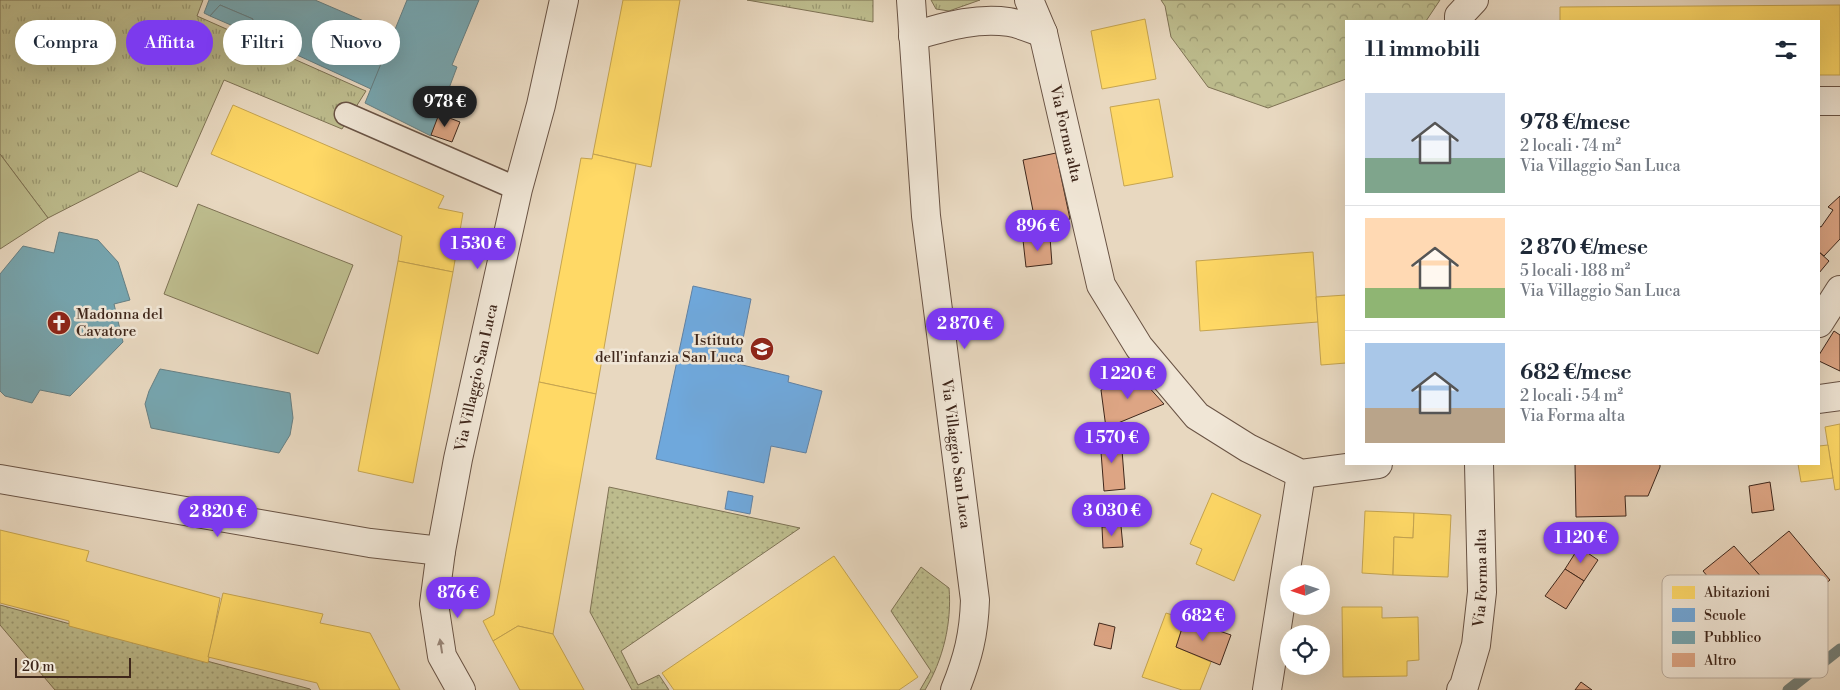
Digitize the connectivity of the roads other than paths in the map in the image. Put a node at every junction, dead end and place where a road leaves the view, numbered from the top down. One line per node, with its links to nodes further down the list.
1 (564, 0): 11 (street, Via Villaggio San Luca)
2 (911, 0): 7 (street, Via Villaggio San Luca)
3 (1029, 0): 6 (street, Via Forma alta)
4 (1474, 0): 5 (street)
5 (1459, 20)
6 (1043, 33): 7 (street); 18 (street, Via Forma alta)
7 (913, 36): 22 (street, Via Villaggio San Luca)
8 (1820, 101): 9 (street)
9 (1840, 101)
10 (346, 114): 11 (lane)
11 (518, 189): 20 (street, Via Villaggio San Luca)
12 (1840, 290): 13 (street)
13 (1820, 321)
14 (1840, 396): 15 (street)
15 (1820, 399)
16 (1370, 465): 18 (street)
17 (1479, 465): 24 (street, Via Forma alta)
18 (1301, 474): 23 (street)
19 (0, 479): 20 (street)
20 (441, 551): 21 (street, Via Villaggio San Luca, one-way to 20)
21 (461, 690)
22 (955, 690)
23 (1267, 690)
24 (1461, 690)

